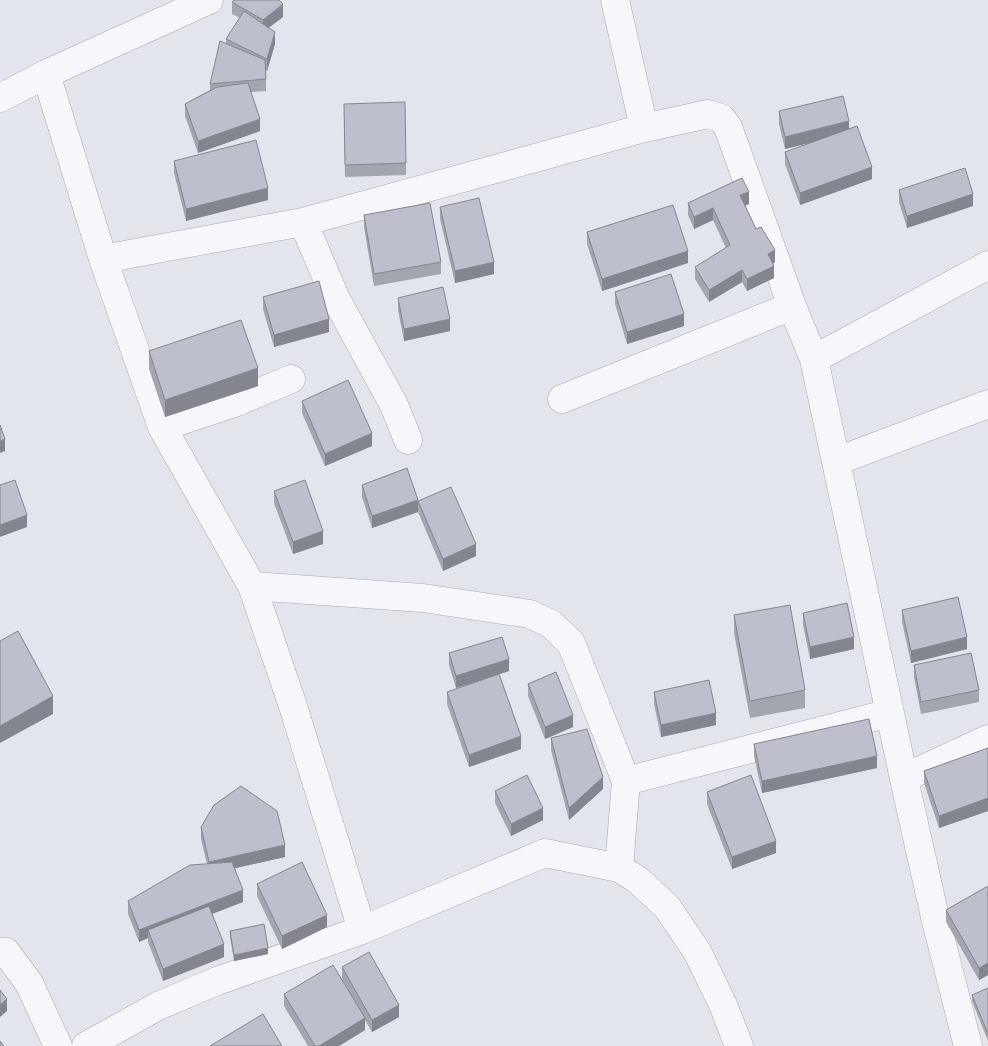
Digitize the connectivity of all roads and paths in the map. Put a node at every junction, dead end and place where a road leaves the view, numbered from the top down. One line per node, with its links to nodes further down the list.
1 (209, 0): 3 (street)
2 (615, 0): 5 (street)
3 (46, 74): 4 (street); 7 (street)
4 (0, 98)
5 (644, 128): 6 (street); 9 (street)
6 (303, 222): 7 (street); 15 (street)
7 (103, 259): 14 (street)
8 (988, 265): 10 (street)
9 (792, 306): 10 (street); 12 (street)
10 (814, 359): 16 (street)
11 (291, 379): 14 (street)
12 (562, 399)
13 (988, 404): 16 (street)
14 (162, 427): 17 (street)
15 (408, 440)
16 (837, 461): 18 (street)
17 (252, 586): 21 (street); 23 (street)
18 (890, 713): 20 (street); 21 (street)
19 (988, 740): 20 (street)
20 (904, 778): 28 (street)
21 (626, 781): 22 (street)
22 (619, 868): 23 (street); 27 (street)
23 (362, 930): 26 (street)
24 (0, 952): 25 (street)
25 (58, 1046)
26 (86, 1046)
27 (739, 1046)
28 (968, 1046)

